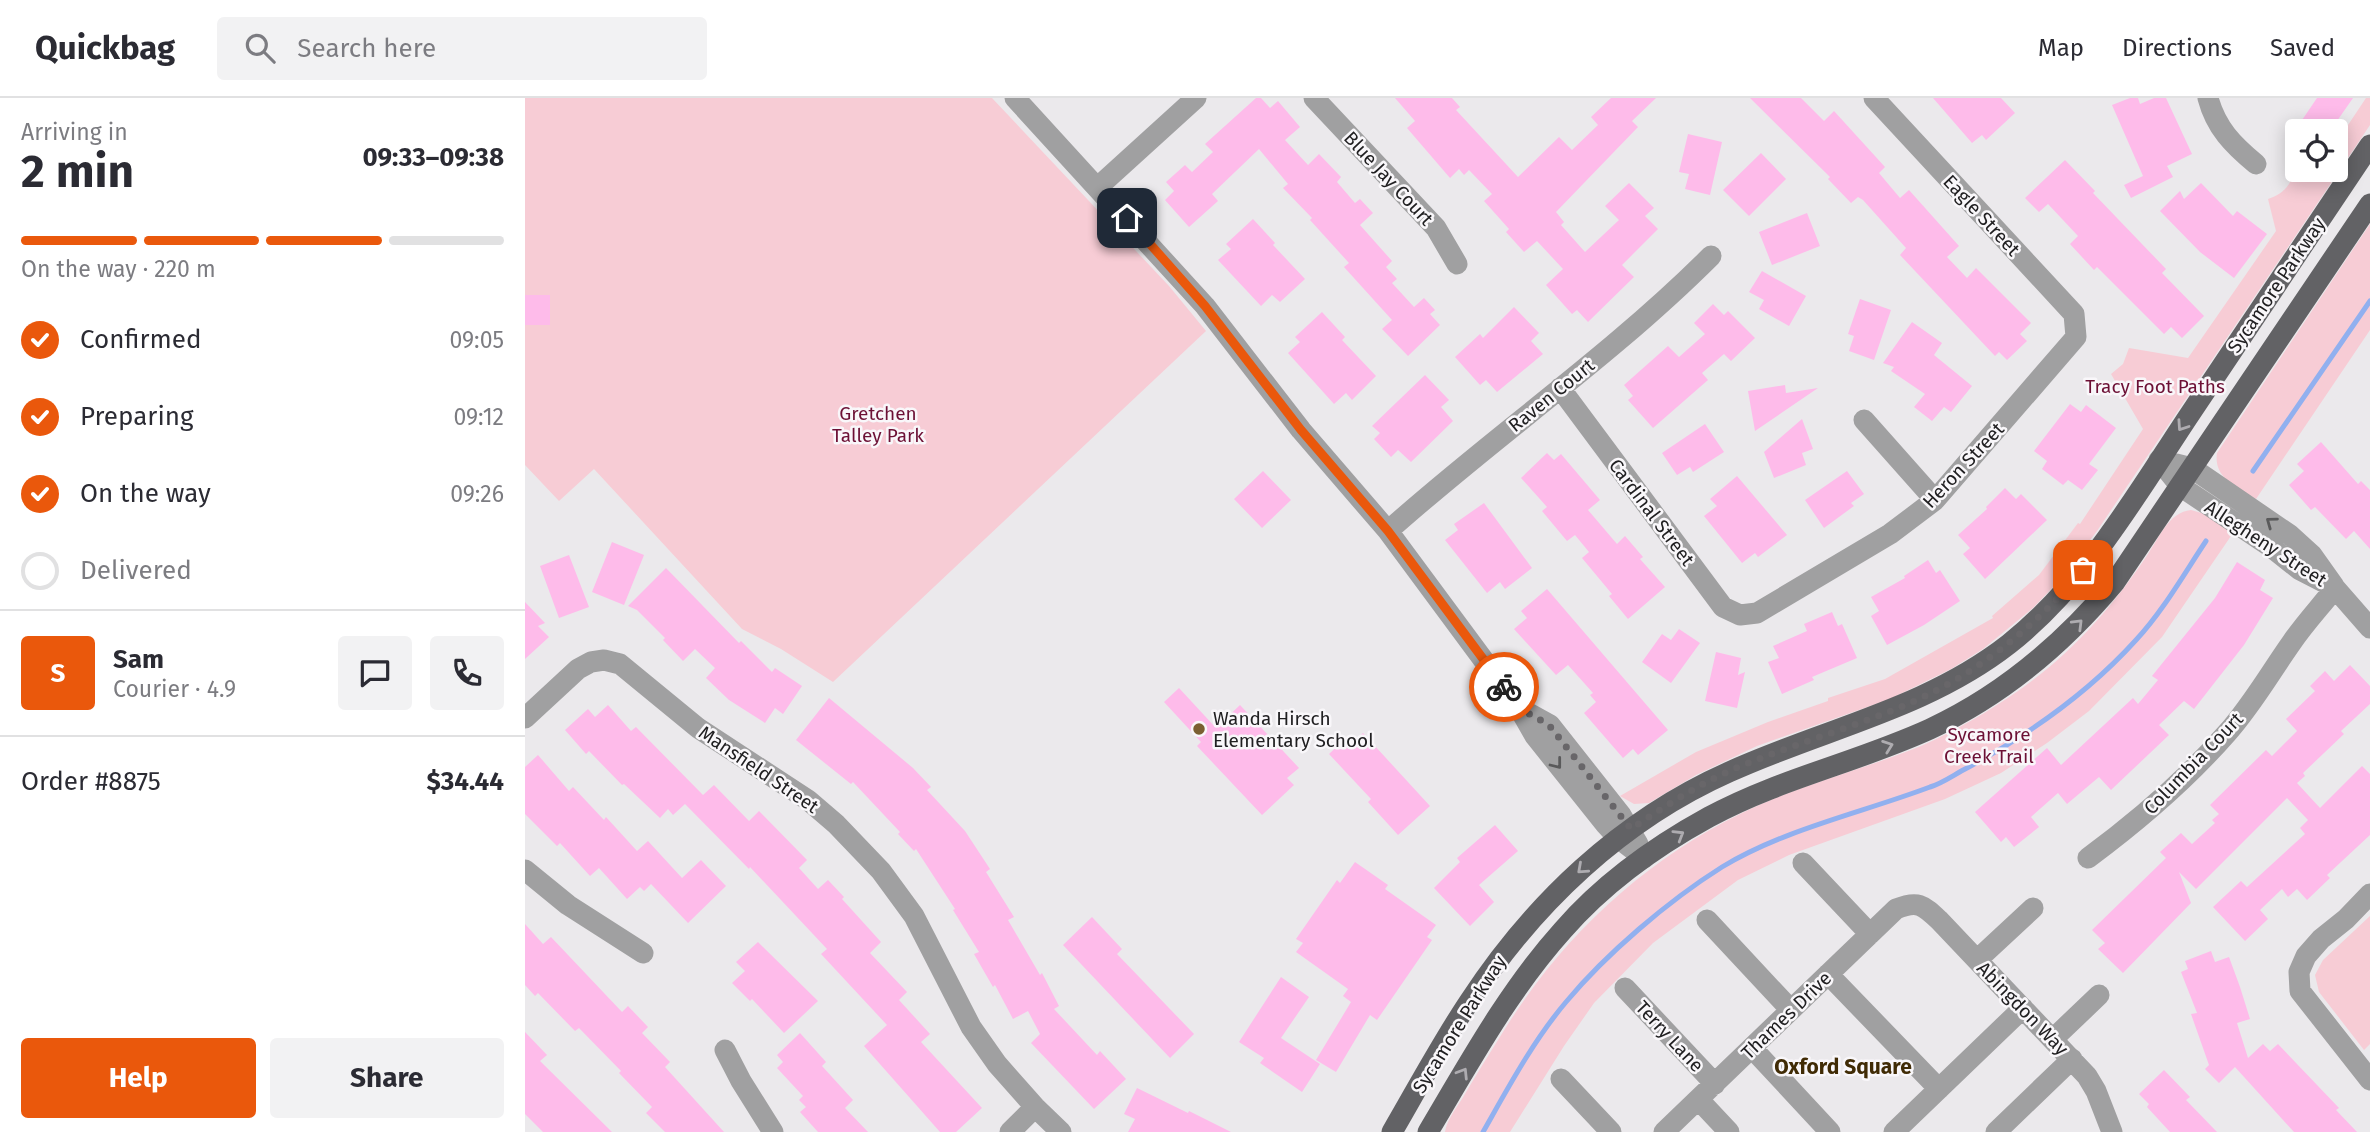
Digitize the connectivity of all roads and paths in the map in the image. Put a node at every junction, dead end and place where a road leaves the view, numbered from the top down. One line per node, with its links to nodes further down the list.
1 (1015, 98): 8 (street)
2 (1196, 98): 8 (street)
3 (1314, 98): 11 (street, Blue Jay Court)
4 (1874, 98): 12 (street, Eagle Street)
5 (2208, 98): 7 (street)
6 (2370, 145): 15 (main road, Sycamore Parkway, one-way to 15)
7 (2256, 164)
8 (1098, 187): 19 (street)
9 (2370, 204): 16 (main road, Sycamore Parkway)
10 (1711, 256): 13 (street, Raven Court)
11 (1457, 264)
12 (2077, 337): 18 (street, Heron Street)
13 (1560, 388): 19 (street, Raven Court); 21 (street, Cardinal Street)
14 (1864, 420): 18 (street)
15 (2159, 460): 16 (street); 17 (street, Allegheny Street); 24 (main road, Sycamore Parkway)
16 (2192, 468): 17 (main road, Sycamore Parkway); 20 (street, one-way to 16)
17 (2179, 486): 20 (street, Allegheny Street); 25 (main road, Sycamore Parkway, one-way to 17)
18 (1935, 500): 21 (street, Heron Street)
19 (1388, 531): 24 (street)
20 (2335, 588): 22 (street, Allegheny Street); 26 (street, Columbia Court)
21 (1757, 613)
22 (2370, 628)
23 (525, 719): 50 (street, Mansfield Street)
24 (1625, 834): 25 (street); 54 (main road, Sycamore Parkway, one-way to 54)
25 (1644, 858): 55 (main road, Sycamore Parkway, one-way to 25)
26 (2088, 858)
27 (1803, 863): 33 (street)
28 (525, 870): 34 (street)
29 (2370, 894): 46 (street)
30 (1910, 903): 33 (street, Thames Drive); 35 (street, Abingdon Way)
31 (2033, 908): 35 (street)
32 (1707, 920): 40 (street)
33 (1870, 934): 36 (street, Thames Drive)
34 (643, 953)
35 (1977, 960): 39 (street, Abingdon Way)
36 (1828, 974): 40 (street, Thames Drive); 48 (street)
37 (1625, 988): 47 (street, Terry Lane)
38 (2099, 995): 41 (street)
39 (2023, 1008): 41 (street, Abingdon Way); 48 (street)
40 (1790, 1009): 42 (street, Thames Drive)
41 (2053, 1039): 44 (street, Abingdon Way)
42 (1752, 1048): 47 (street, Thames Drive); 59 (street)
43 (725, 1050): 51 (street)
44 (2072, 1059): 61 (street); 62 (street, Abingdon Way)
45 (1561, 1079): 56 (street)
46 (2370, 1080)
47 (1715, 1084): 49 (street, Thames Drive)
48 (1939, 1089): 60 (street)
49 (1699, 1100): 57 (street, Thames Drive); 58 (street)
50 (1035, 1107): 52 (street); 53 (street, Mansfield Street)
51 (773, 1132)
52 (1010, 1132)
53 (1061, 1132)
54 (1392, 1132)
55 (1428, 1132)
56 (1611, 1132)
57 (1664, 1132)
58 (1729, 1132)
59 (1830, 1132)
60 (1894, 1132)
61 (1996, 1132)
62 (2112, 1132)

